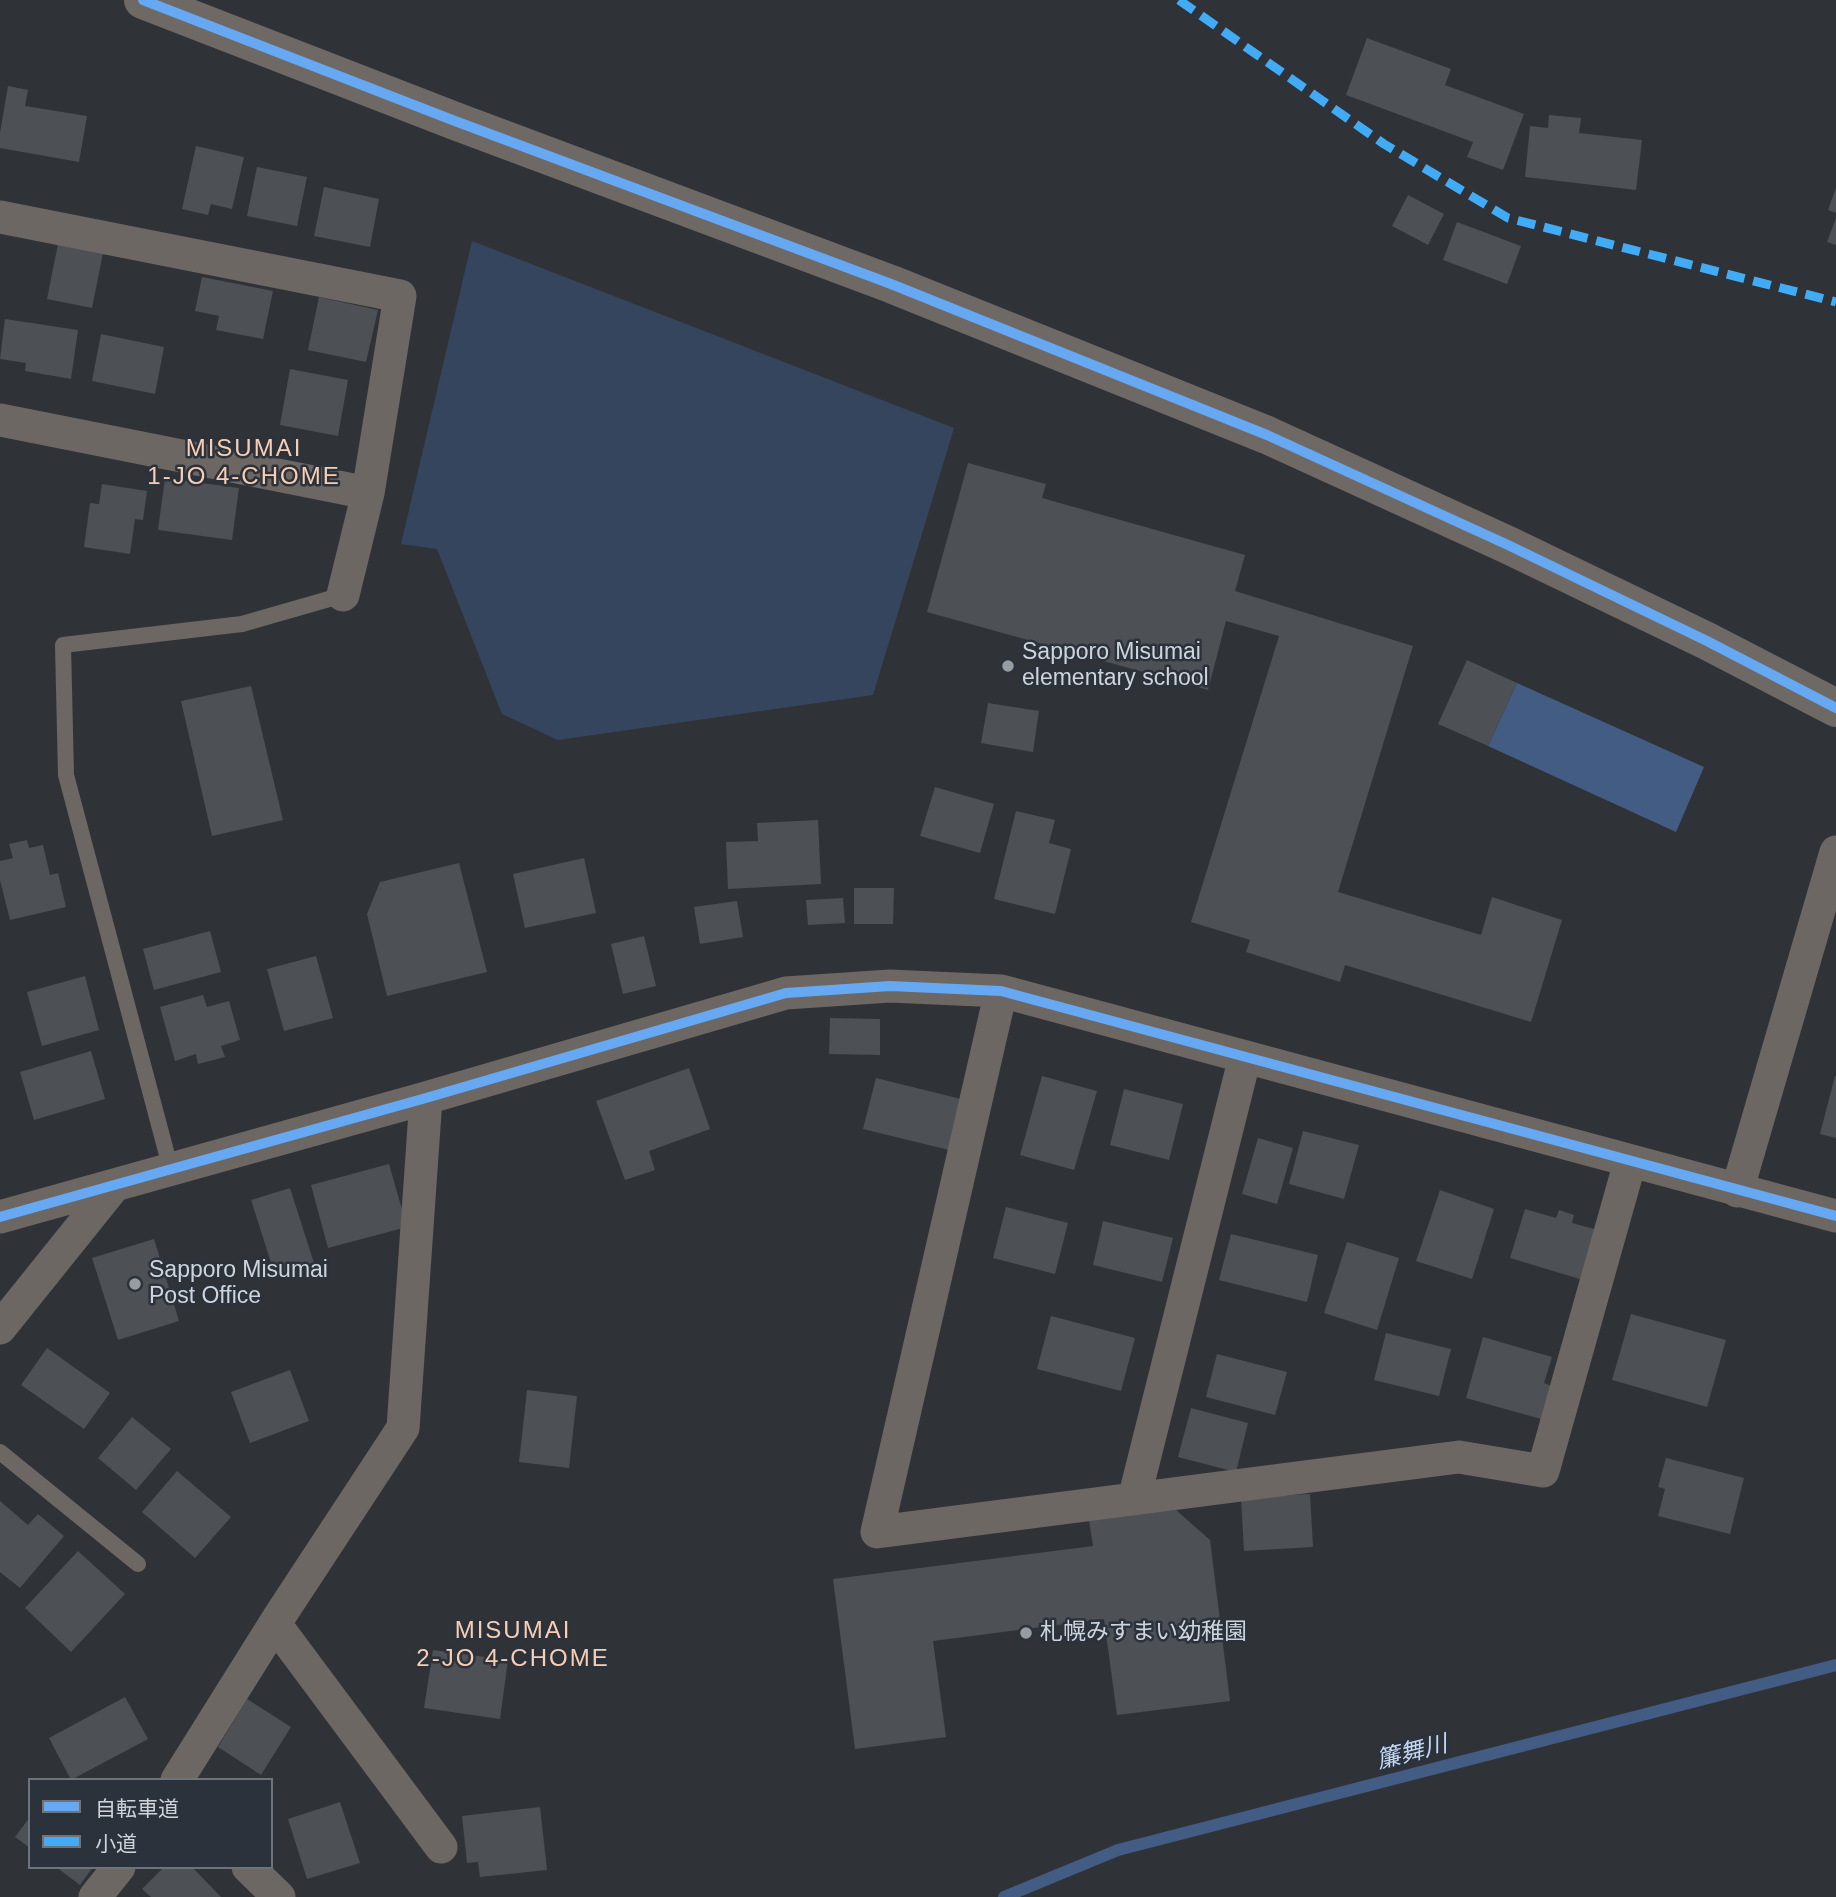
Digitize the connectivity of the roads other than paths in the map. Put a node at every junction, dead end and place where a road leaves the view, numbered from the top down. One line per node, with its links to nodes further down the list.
1 (143, 0): 6 (street)
2 (0, 217): 4 (street)
3 (0, 420): 4 (street)
4 (368, 493): 5 (street)
5 (343, 596): 12 (lane)
6 (1836, 708)
7 (1836, 852): 14 (street)
8 (1001, 991): 9 (street); 10 (street); 19 (street)
9 (1245, 1057): 11 (street); 19 (street)
10 (426, 1098): 12 (street); 21 (street)
11 (1630, 1162): 14 (street); 19 (street)
12 (171, 1170): 13 (street)
13 (114, 1186): 16 (street); 17 (street)
14 (1737, 1191): 15 (street)
15 (1836, 1216)
16 (0, 1217)
17 (0, 1328)
18 (0, 1452): 20 (lane)
19 (1134, 1499)
20 (138, 1564)
21 (275, 1624): 22 (street); 23 (street)
22 (178, 1778)
23 (441, 1847)
24 (117, 1869): 26 (street)
25 (250, 1869): 27 (street)
26 (96, 1897)
27 (279, 1897)

